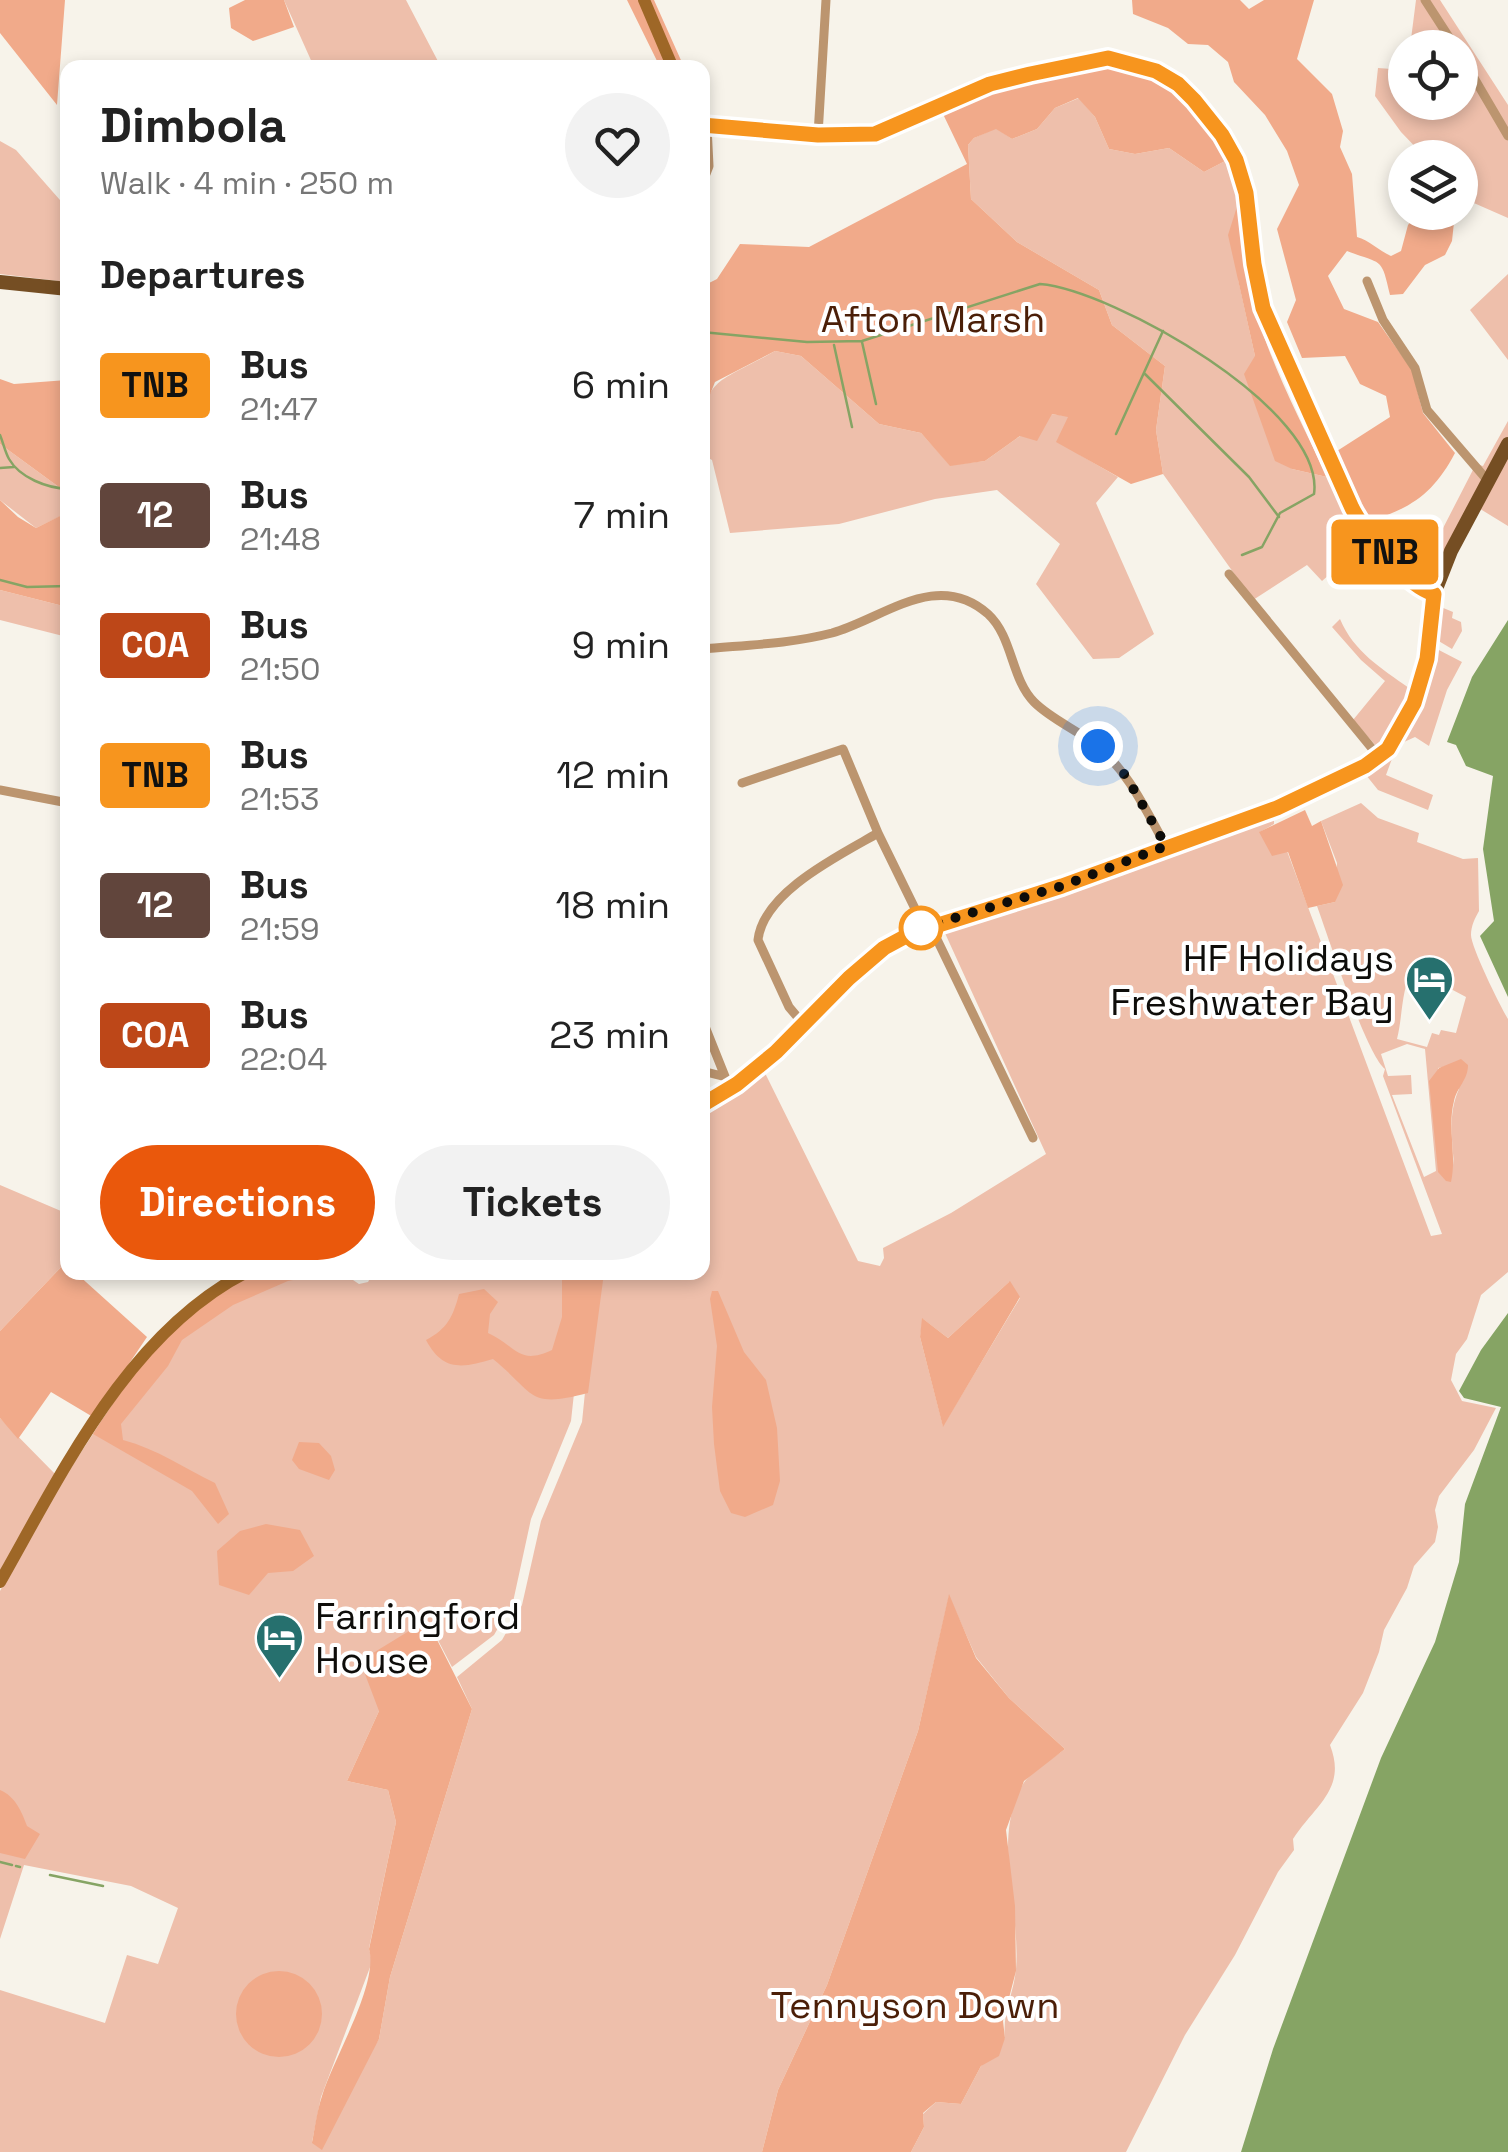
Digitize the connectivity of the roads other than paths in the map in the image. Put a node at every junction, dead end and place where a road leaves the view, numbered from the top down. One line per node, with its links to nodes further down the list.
1 (644, 0): 7 (street)
2 (826, 0): 5 (street)
3 (836, 0): 5 (street)
4 (1424, 0): 6 (street)
5 (826, 13): 10 (street)
6 (1444, 30)
7 (669, 60)
8 (1478, 85): 11 (street)
9 (710, 126): 10 (main road)
10 (818, 135): 18 (main road)
11 (1508, 136)
12 (1367, 281): 16 (street)
13 (0, 282): 14 (main road)
14 (60, 288)
15 (1508, 444): 16 (main road)
16 (1488, 481): 18 (main road)
17 (1229, 574): 20 (street)
18 (1434, 594): 20 (street)
19 (710, 648): 25 (street)
20 (1379, 757): 25 (street)
21 (742, 784): 24 (street)
22 (0, 790): 23 (street)
23 (60, 801)
24 (878, 833): 26 (street); 27 (street)
25 (1166, 846): 26 (street)
26 (927, 926): 27 (street); 33 (street)
27 (804, 1026): 31 (street)
28 (710, 1042): 30 (street)
29 (710, 1072): 30 (street)
30 (722, 1076): 31 (street)
31 (730, 1089): 32 (street)
32 (710, 1101)
33 (1033, 1138)
34 (234, 1280): 35 (street)
35 (0, 1582)

